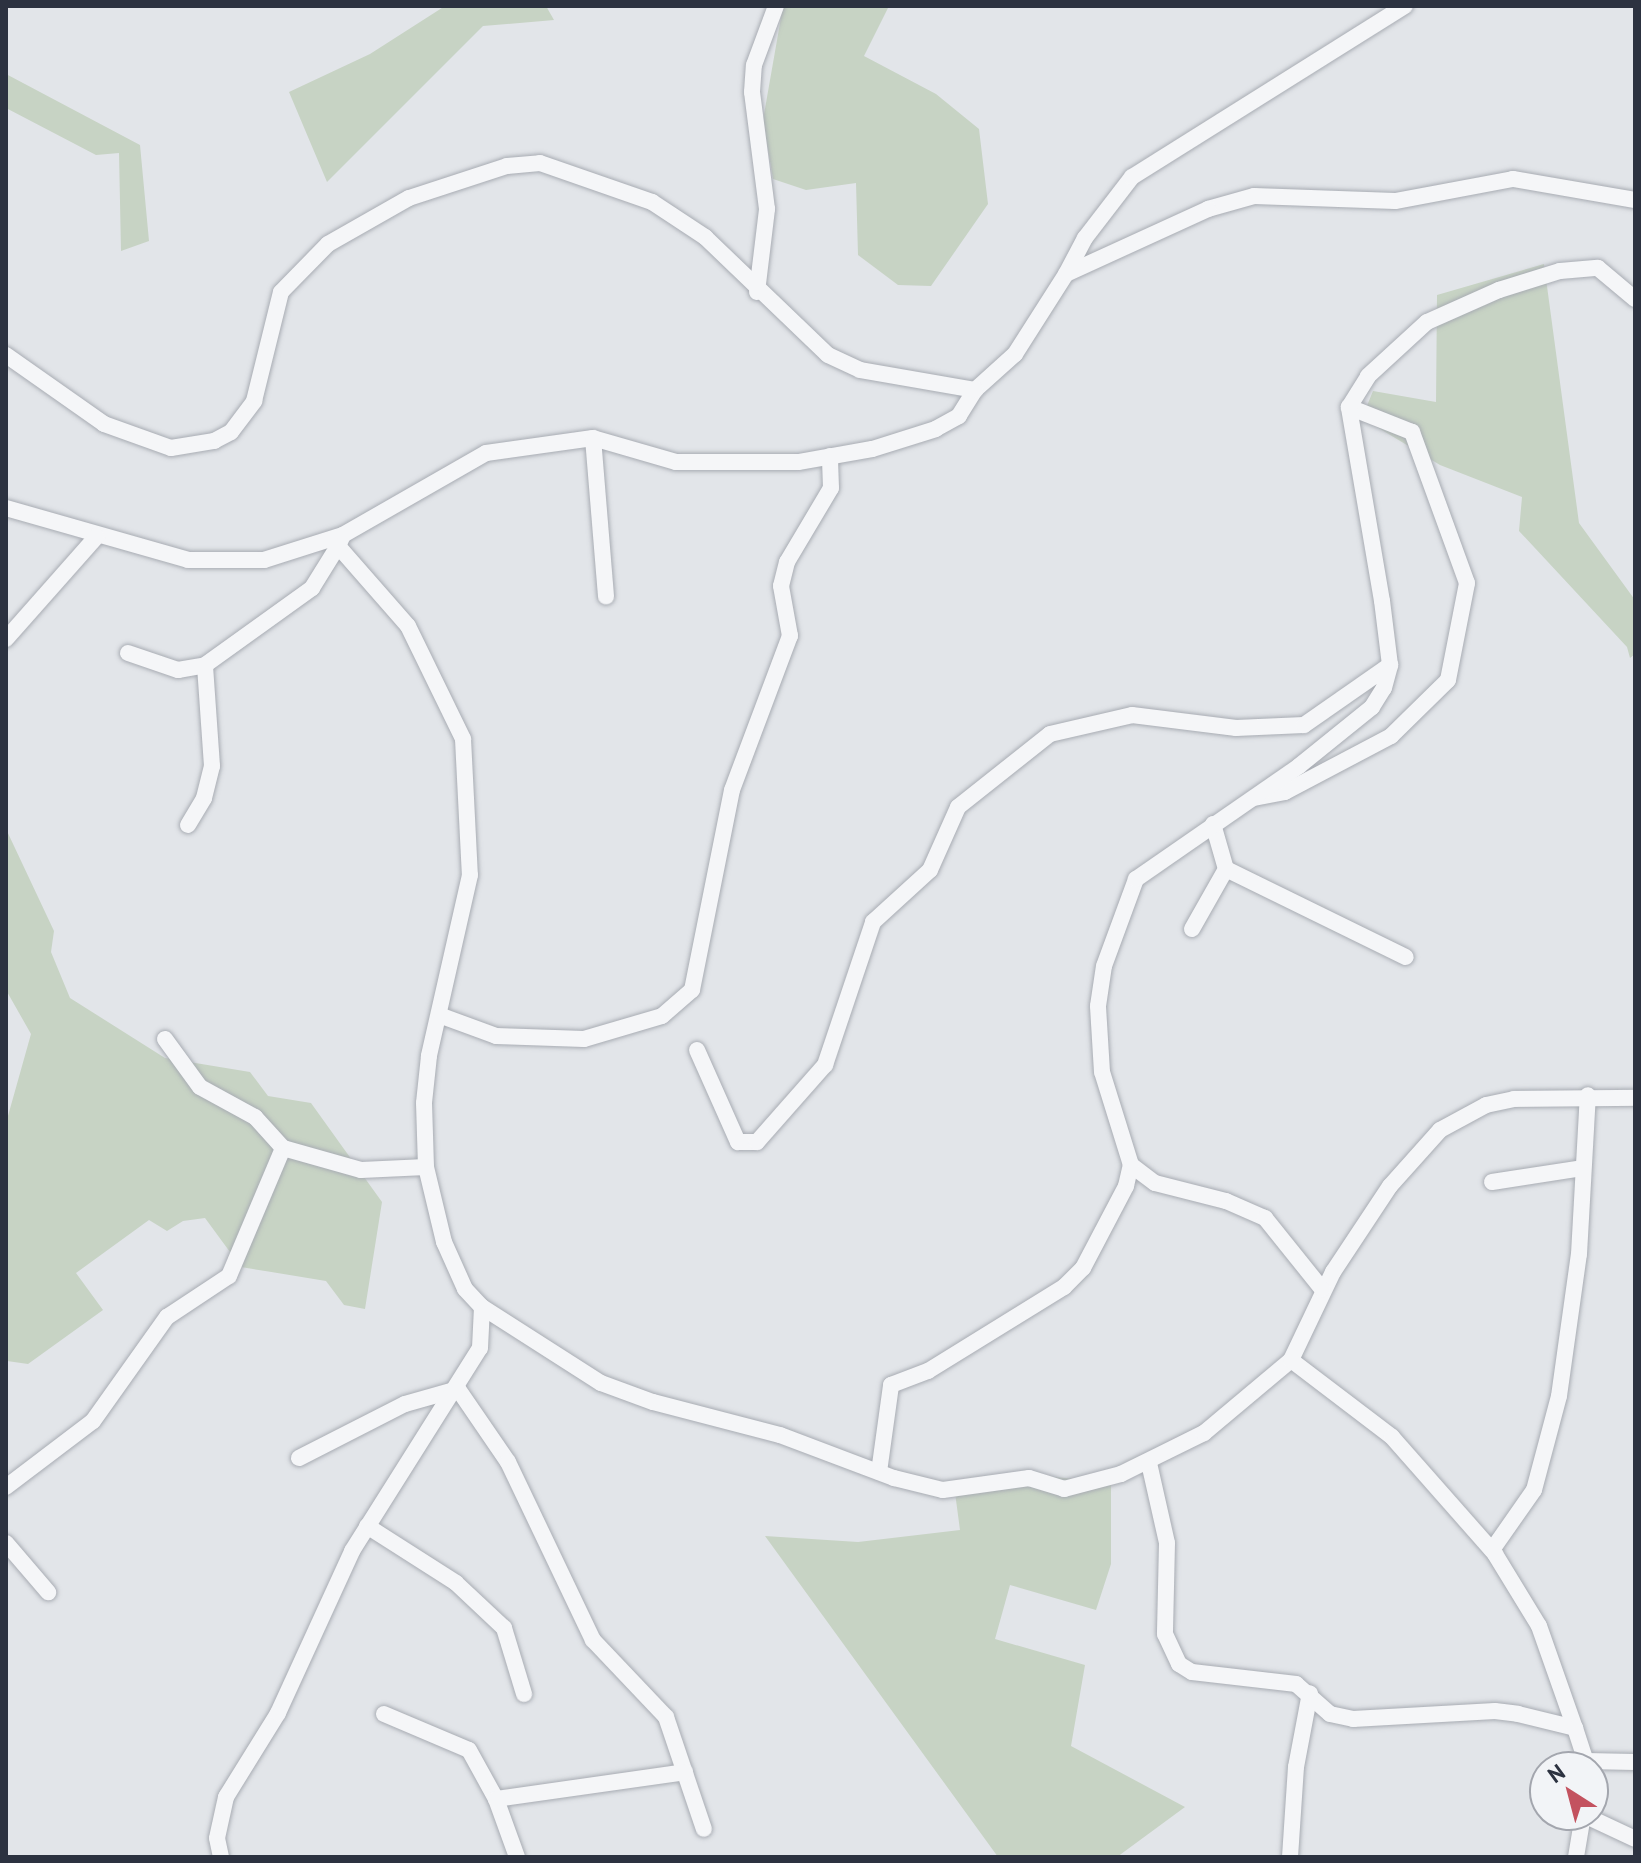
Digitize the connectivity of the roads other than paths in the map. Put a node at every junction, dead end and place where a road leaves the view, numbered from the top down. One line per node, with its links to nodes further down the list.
1 (776, 6): 5 (street)
2 (1405, 6): 4 (street)
3 (1635, 200): 4 (street)
4 (1066, 274): 8 (street)
5 (757, 292): 7 (street); 8 (street)
6 (1635, 299): 9 (street)
7 (6, 355)
8 (975, 390): 11 (street)
9 (1349, 407): 19 (street); 20 (street)
10 (593, 438): 11 (street); 14 (street); 15 (street)
11 (830, 456): 26 (street)
12 (6, 508): 13 (street)
13 (97, 536): 14 (street); 16 (street)
14 (341, 540): 18 (street); 26 (street)
15 (606, 596)
16 (6, 639)
17 (128, 653): 18 (street)
18 (205, 665): 22 (street)
19 (1390, 665): 20 (street); 28 (street)
20 (1245, 799): 21 (street)
21 (1213, 824): 23 (street); 32 (street)
22 (188, 825)
23 (1226, 869): 24 (street); 25 (street)
24 (1192, 929)
25 (1406, 957)
26 (439, 1015): 33 (street)
27 (165, 1039): 31 (street)
28 (697, 1050)
29 (1588, 1095): 30 (street); 34 (street); 36 (street)
30 (1635, 1098)
31 (283, 1148): 33 (street); 43 (street)
32 (1131, 1165): 36 (street); 42 (street)
33 (426, 1167): 37 (street)
34 (1582, 1168): 35 (street); 46 (street)
35 (1492, 1182)
36 (1322, 1289): 38 (street)
37 (482, 1307): 39 (street); 42 (street)
38 (1291, 1360): 41 (street); 46 (street)
39 (458, 1389): 40 (street); 44 (street); 55 (street)
40 (299, 1458)
41 (1149, 1463): 42 (street); 48 (street)
42 (879, 1472)
43 (6, 1487)
44 (367, 1526): 49 (street); 61 (street)
45 (6, 1543): 47 (street)
46 (1492, 1550): 51 (street)
47 (48, 1592)
48 (1310, 1693): 51 (street); 63 (street)
49 (524, 1694)
50 (384, 1714): 56 (street)
51 (1575, 1728): 52 (street)
52 (1582, 1751)
53 (1635, 1762): 54 (street)
54 (1609, 1763)
55 (685, 1772): 56 (street); 58 (street)
56 (496, 1799): 62 (street)
57 (1609, 1827): 60 (street)
58 (704, 1829)
59 (1581, 1831): 64 (street)
60 (1635, 1839)
61 (221, 1857)
62 (517, 1857)
63 (1290, 1857)
64 (1576, 1857)

